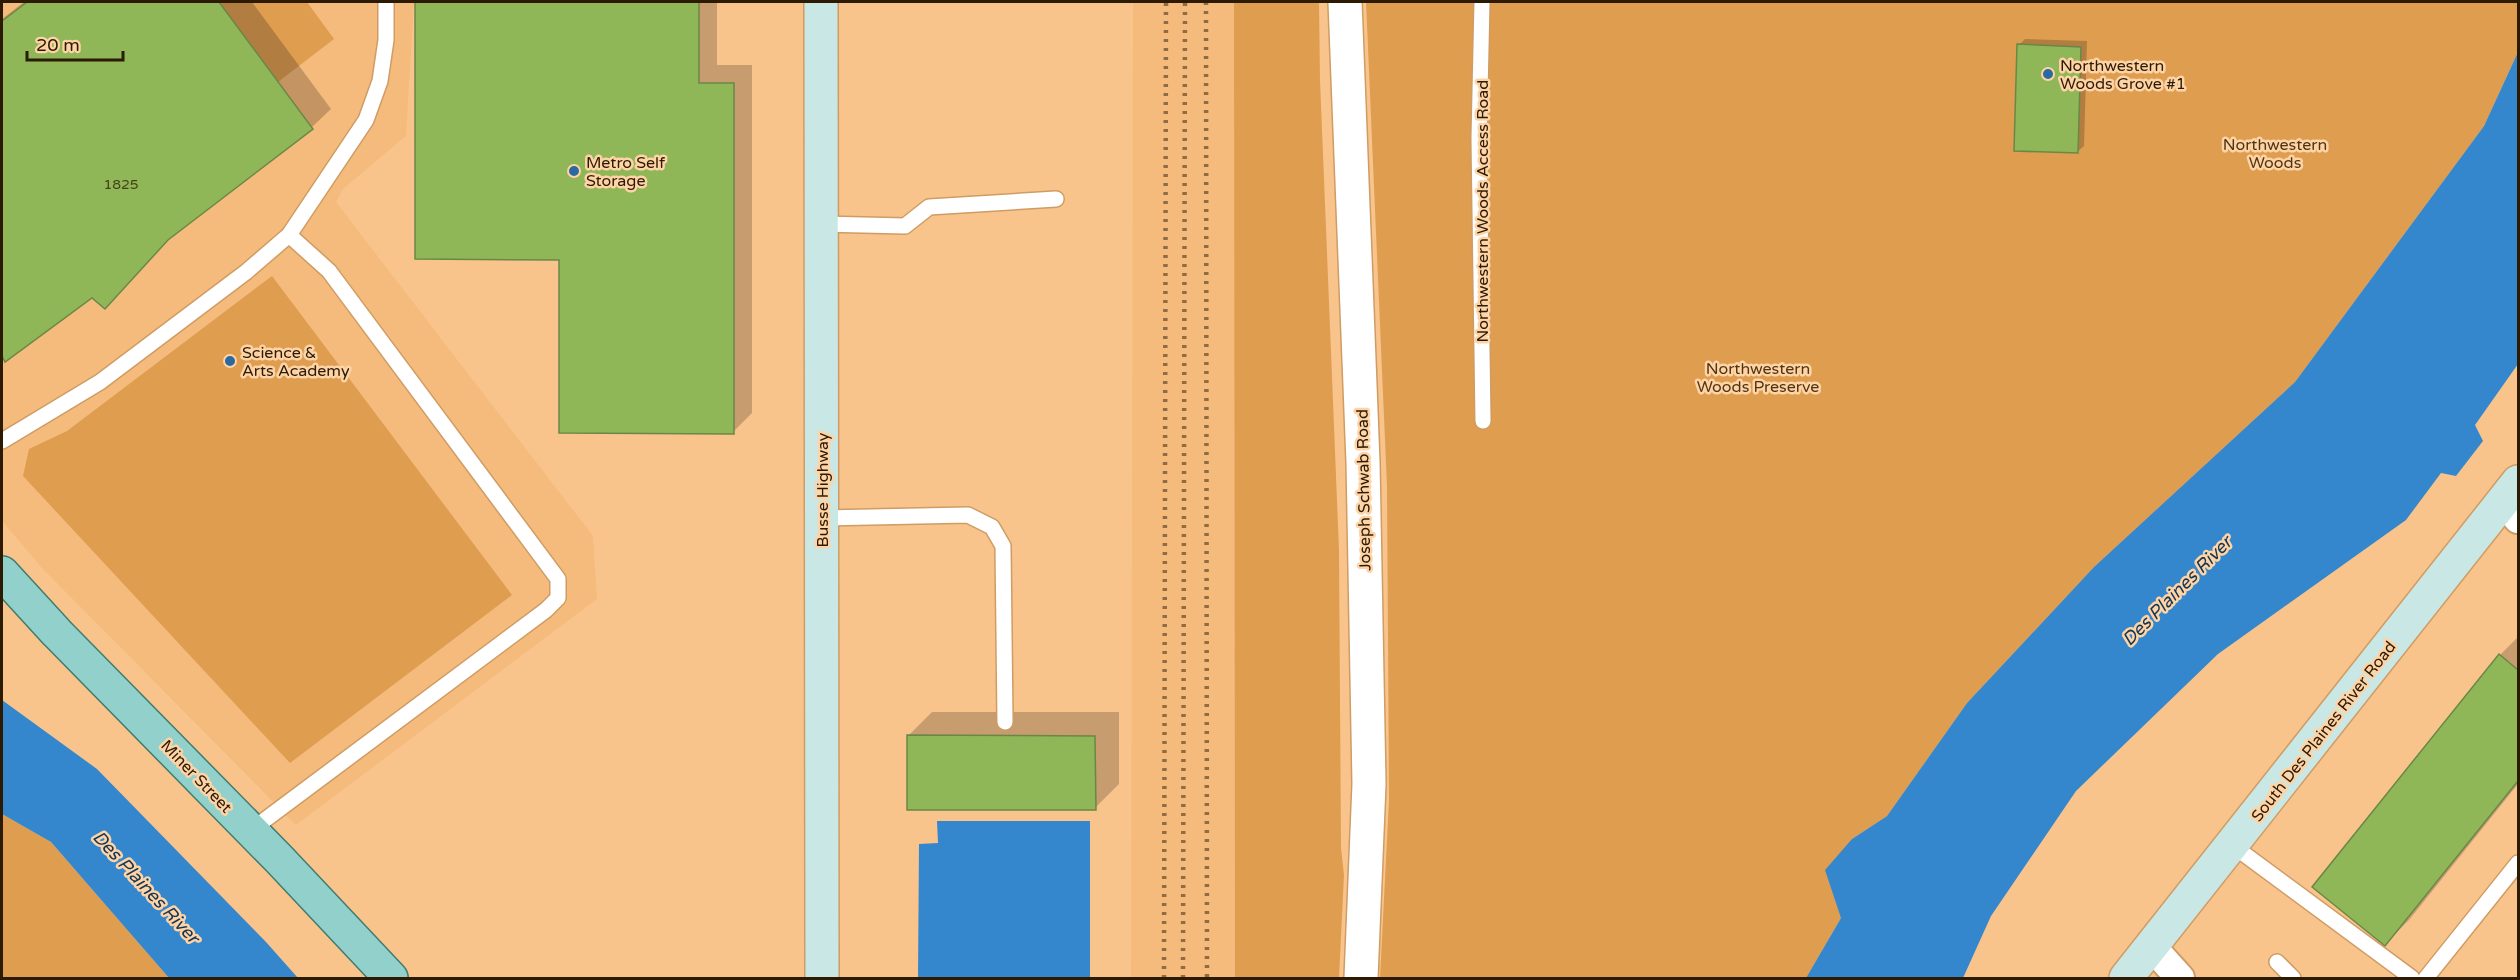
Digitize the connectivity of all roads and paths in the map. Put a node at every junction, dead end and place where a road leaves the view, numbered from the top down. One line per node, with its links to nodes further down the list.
1 (386, 2): 7 (lane)
2 (821, 2): 6 (main road, Busse Highway)
3 (1345, 2): 21 (street, Joseph Schwab Road)
4 (1482, 2): 8 (lane, Northwestern Woods Access Road)
5 (1056, 199): 6 (lane)
6 (821, 224): 11 (main road, Busse Highway)
7 (289, 235): 9 (lane); 14 (lane)
8 (1483, 421)
9 (2, 441)
10 (2514, 501): 15 (main road, South Des Plaines River Road)
11 (822, 518): 13 (lane); 20 (main road, Busse Highway)
12 (2, 573): 14 (main road, Miner Street)
13 (1005, 722)
14 (250, 831): 19 (main road, Miner Street)
15 (2232, 845): 17 (main road, South Des Plaines River Road); 25 (lane)
16 (2518, 863): 26 (lane)
17 (2152, 946): 22 (main road, South Des Plaines River Road); 23 (street)
18 (2277, 962): 24 (lane)
19 (391, 978)
20 (822, 978)
21 (1361, 978)
22 (2126, 978)
23 (2180, 978)
24 (2293, 978)
25 (2412, 978)
26 (2426, 978)

